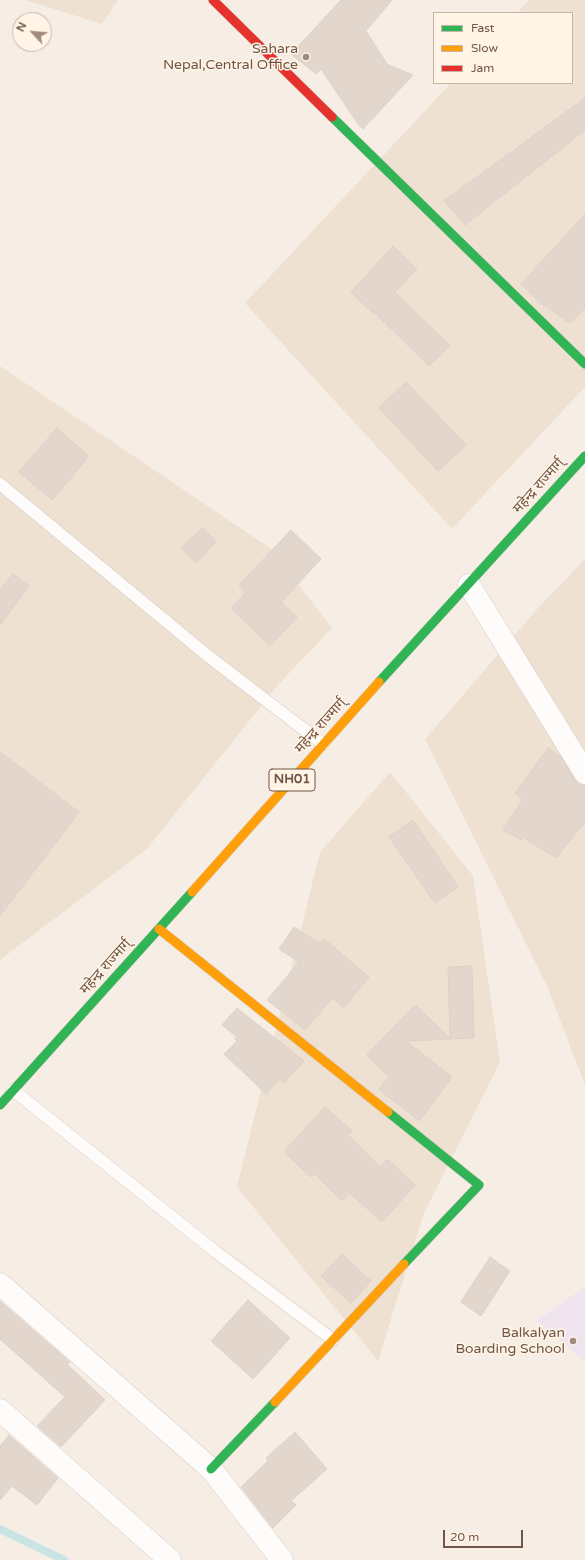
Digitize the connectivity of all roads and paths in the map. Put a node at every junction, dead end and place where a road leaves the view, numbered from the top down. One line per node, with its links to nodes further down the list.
1 (213, 0): 2 (main road)
2 (585, 364)
3 (585, 456): 5 (main road, महेन्द्र राज्मार्ग् / NH01)
4 (0, 484): 6 (lane)
5 (469, 585): 6 (main road, महेन्द्र राज्मार्ग् / NH01); 7 (street)
6 (323, 744): 8 (main road, महेन्द्र राज्मार्ग् / NH01)
7 (585, 773)
8 (159, 929): 9 (main road, महेन्द्र राज्मार्ग् / NH01); 12 (main road)
9 (13, 1090): 10 (main road, महेन्द्र राज्मार्ग् / NH01); 12 (lane)
10 (0, 1105)
11 (0, 1284): 14 (street)
12 (333, 1340): 14 (main road)
13 (0, 1410): 15 (street)
14 (211, 1469): 16 (street)
15 (170, 1560)
16 (282, 1560)

